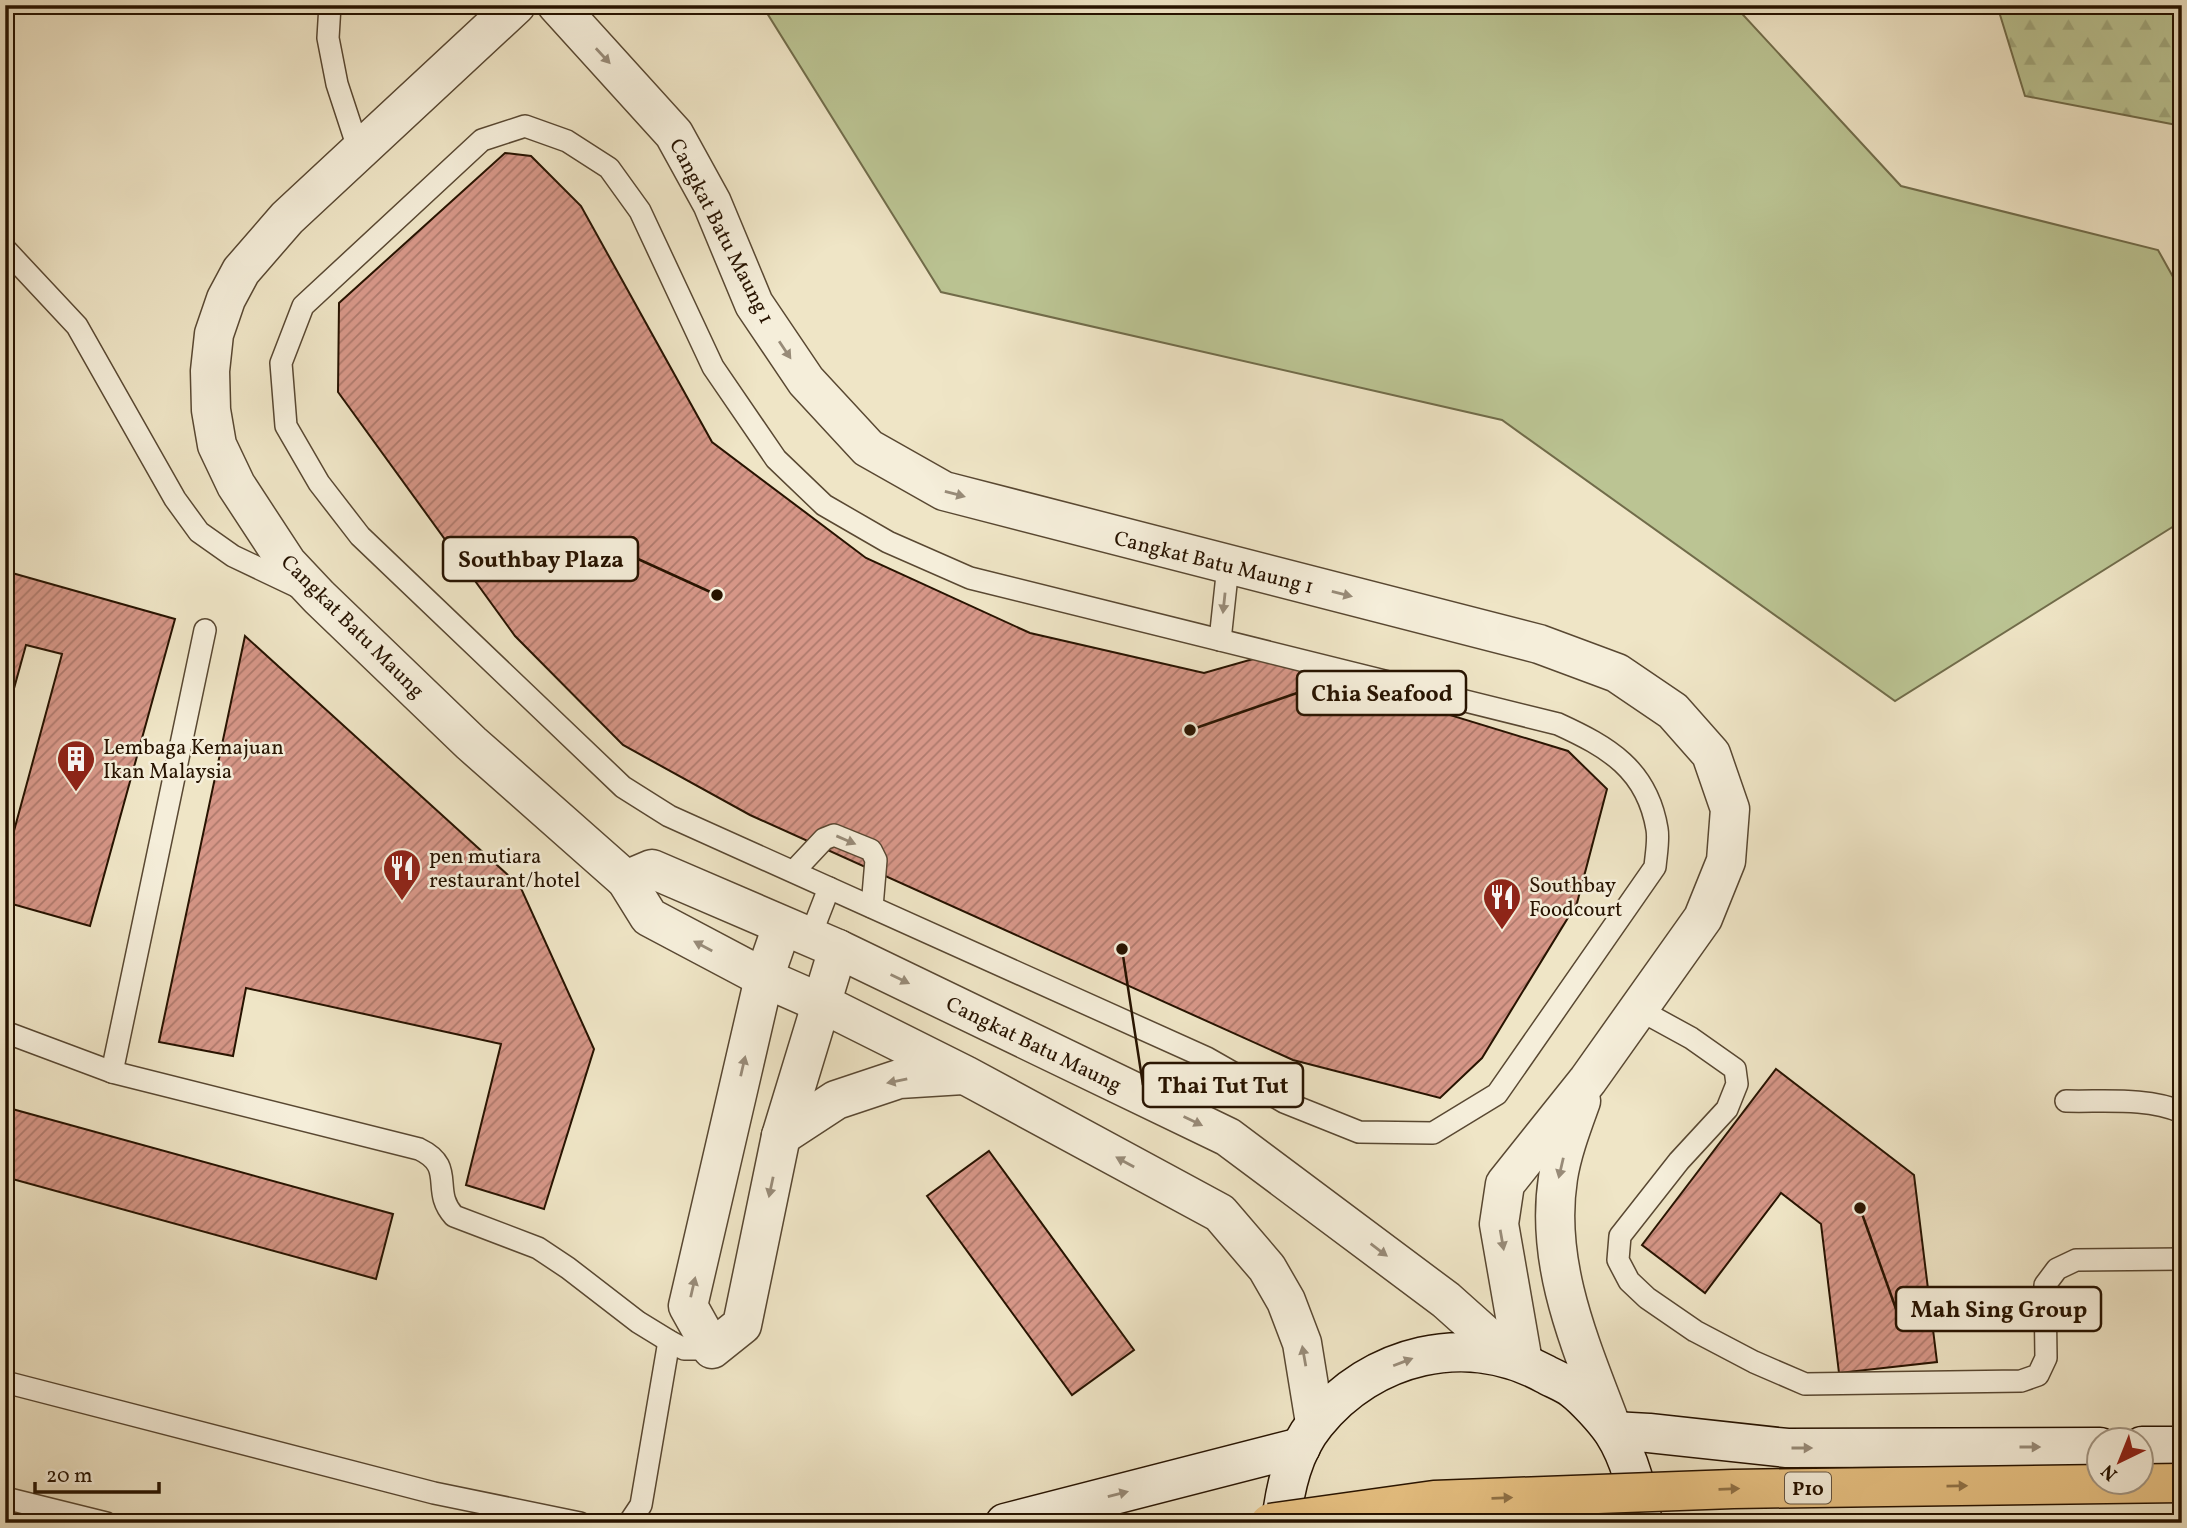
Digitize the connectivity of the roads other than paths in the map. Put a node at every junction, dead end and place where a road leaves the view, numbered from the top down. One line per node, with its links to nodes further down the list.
1 (330, 5): 4 (lane)
2 (516, 5): 4 (street, Cangkat Batu Maung)
3 (557, 5): 6 (street, Cangkat Batu Maung 1, one-way to 6)
4 (359, 151): 7 (street, Cangkat Batu Maung)
5 (5, 249): 7 (lane)
6 (1228, 566): 9 (lane, one-way to 9); 17 (street, Cangkat Batu Maung 1, one-way to 17)
7 (319, 597): 11 (street, Cangkat Batu Maung)
8 (205, 630): 19 (lane)
9 (1220, 640): 10 (lane); 13 (lane)
10 (794, 871): 12 (lane); 13 (lane, one-way to 13)
11 (626, 880): 14 (street, Cangkat Batu Maung); 15 (street, Cangkat Batu Maung, one-way to 11)
12 (829, 888): 13 (lane); 14 (lane)
13 (872, 907)
14 (810, 937): 15 (street); 16 (street); 28 (street, Cangkat Batu Maung, one-way to 28)
15 (764, 978): 16 (street, Cangkat Batu Maung); 27 (street, one-way to 15)
16 (821, 1003): 20 (street, Cangkat Batu Maung); 24 (street)
17 (1638, 1009): 21 (street, Cangkat Batu Maung 1); 25 (lane)
18 (5, 1032): 19 (lane)
19 (112, 1072): 26 (lane)
20 (965, 1075): 24 (street, one-way to 24); 31 (street, Cangkat Batu Maung, one-way to 20)
21 (1588, 1080): 28 (street, Cangkat Batu Maung 1, one-way to 28); 30 (street, Cangkat Batu Maung 1, one-way to 30)
22 (2066, 1101): 23 (lane)
23 (2182, 1112)
24 (781, 1136): 27 (street, one-way to 27)
25 (2182, 1259)
26 (669, 1341): 27 (lane); 39 (lane)
27 (712, 1349)
28 (1517, 1360): 30 (street); 31 (street, one-way to 28)
29 (5, 1382): 38 (lane)
30 (1613, 1432): 34 (street, one-way to 34); 43 (street)
31 (1308, 1435): 40 (street, one-way to 31); 42 (street)
32 (2156, 1446): 33 (street)
33 (2182, 1446)
34 (2086, 1447)
35 (2182, 1483): 41 (highway, P10, one-way to 35, bridge)
36 (5, 1497): 37 (lane)
37 (106, 1523)
38 (580, 1523)
39 (629, 1523)
40 (1005, 1523)
41 (1270, 1523)
42 (1281, 1523)
43 (1643, 1523)

